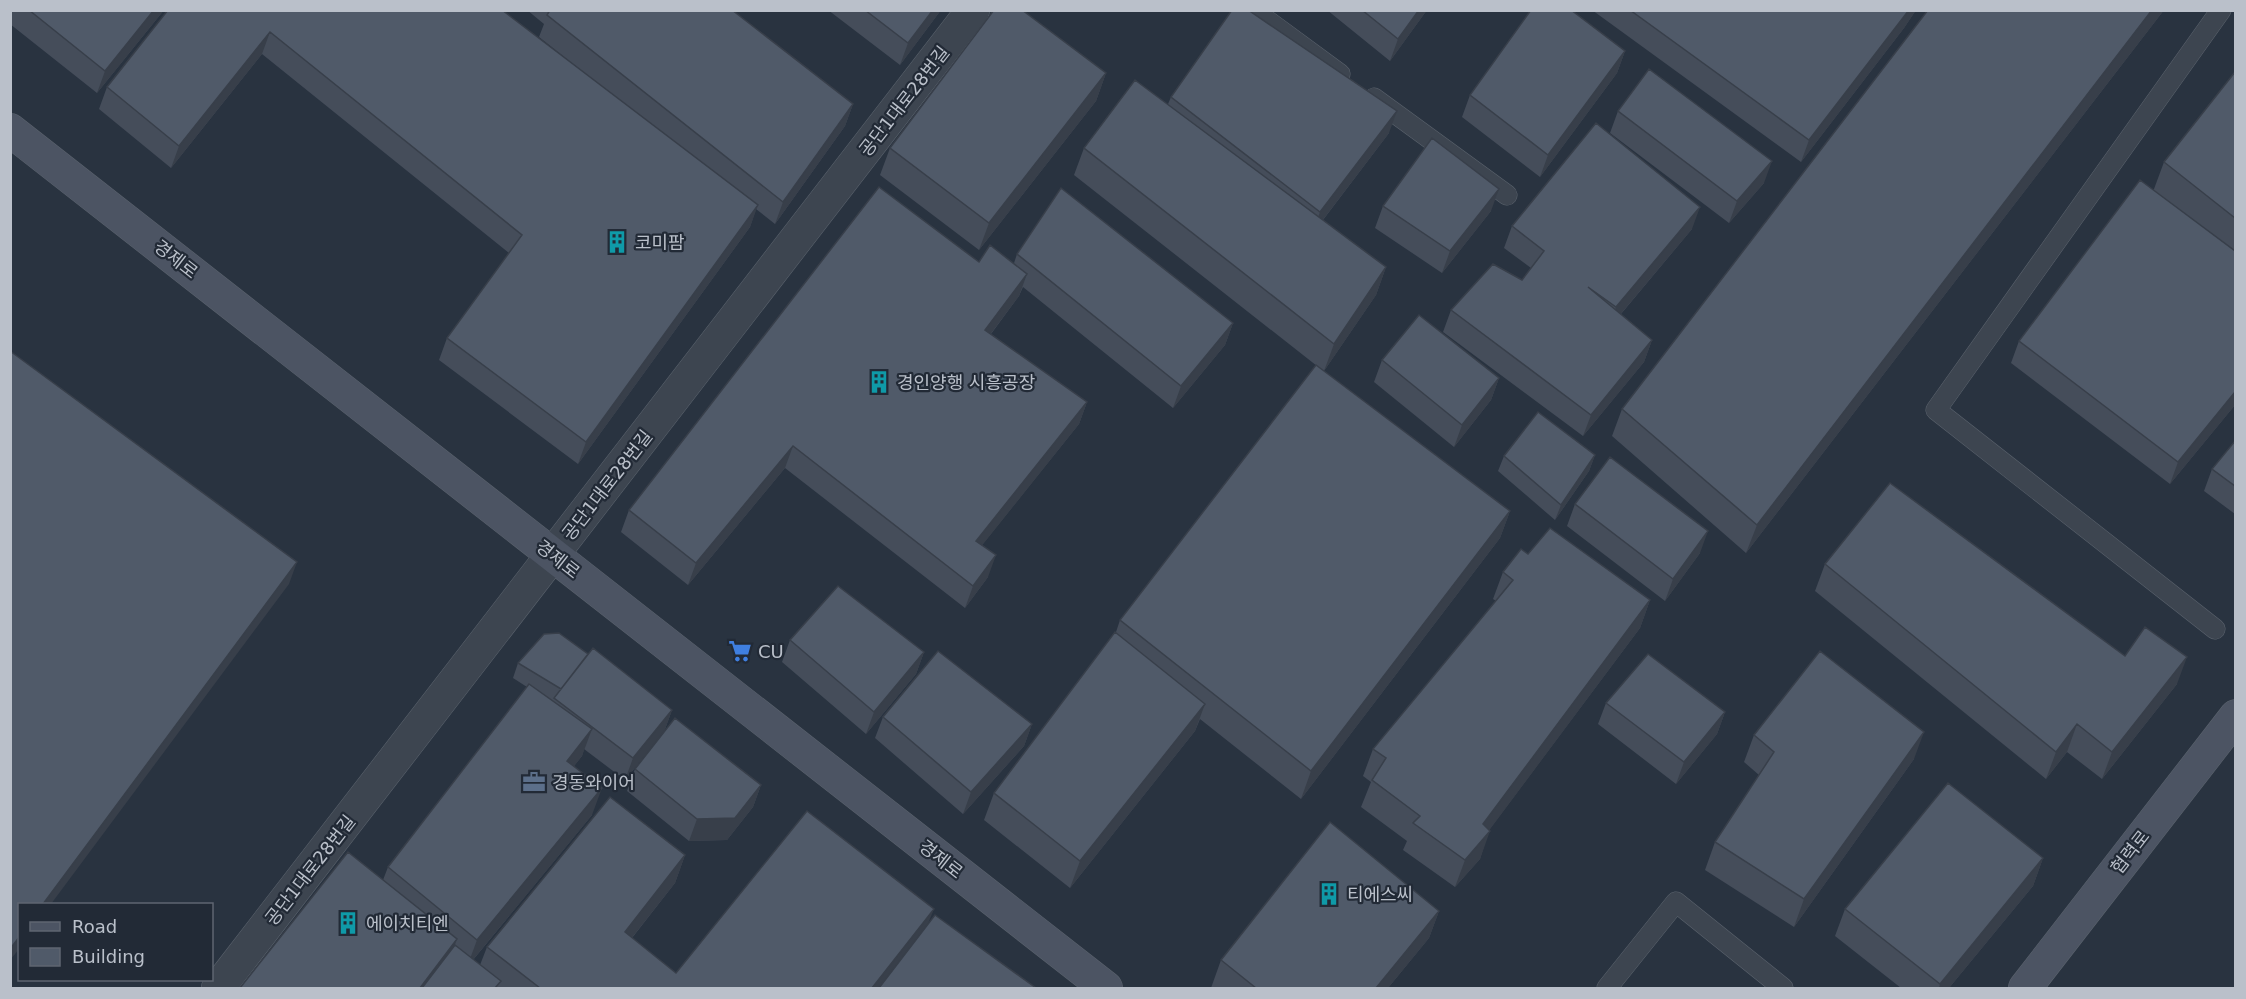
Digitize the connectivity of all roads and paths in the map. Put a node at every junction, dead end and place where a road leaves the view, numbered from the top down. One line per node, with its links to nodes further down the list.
1 (973, 10): 6 (street, 공단1대로28번길)
2 (1253, 10): 5 (lane)
3 (2220, 10): 7 (lane)
4 (10, 130): 6 (street, 경제로)
5 (1507, 195)
6 (553, 555): 9 (street, 공단1대로28번길); 10 (street, 경제로)
7 (2215, 629)
8 (2235, 716): 13 (street, 협력로)
9 (218, 988)
10 (1106, 988)
11 (1607, 988): 12 (lane)
12 (1783, 988)
13 (2025, 988)

